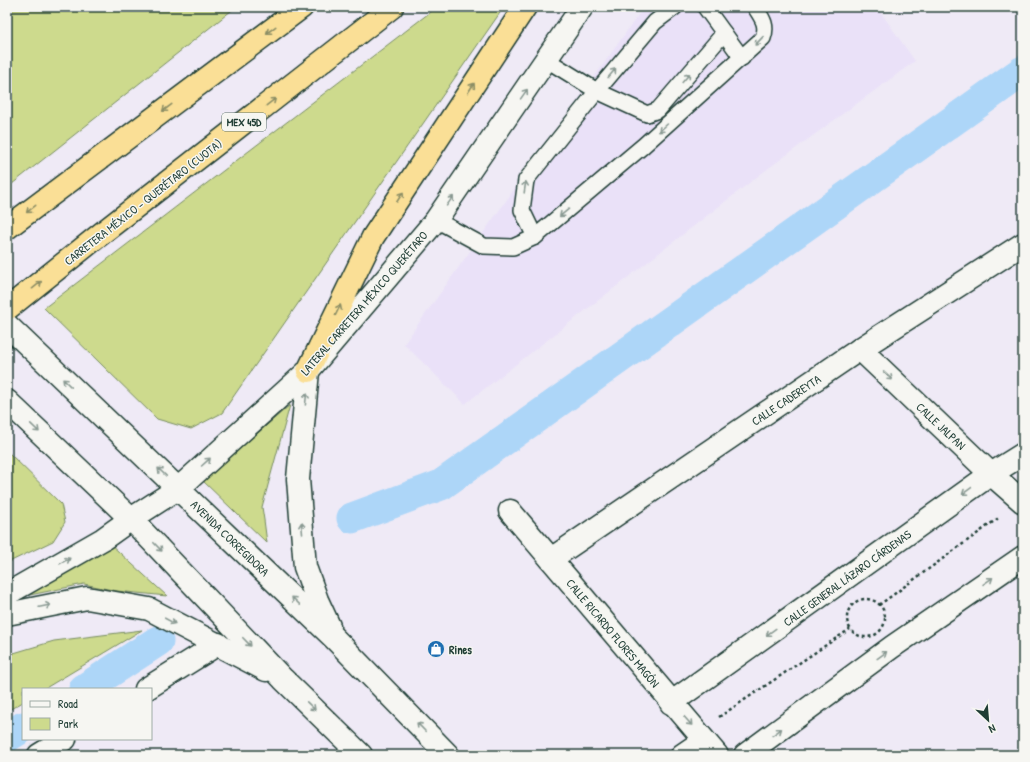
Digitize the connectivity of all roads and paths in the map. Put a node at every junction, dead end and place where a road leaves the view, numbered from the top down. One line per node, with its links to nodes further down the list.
1 (302, 7): 13 (highway, one-way to 13)
2 (392, 7): 16 (highway, CARRETERA MÉXICO - QUERÉTARO (CUOTA) / MEX 45D, one-way to 2)
3 (524, 7): 19 (highway, one-way to 3)
4 (582, 7): 10 (main road, LATERAL CARRETERA MÉXICO QUERÉTARO)
5 (675, 7): 11 (lane, one-way to 5)
6 (706, 7): 8 (lane)
7 (755, 7): 9 (lane, one-way to 9)
8 (724, 33): 9 (lane); 11 (lane, one-way to 8)
9 (742, 58): 14 (lane, one-way to 14)
10 (547, 60): 11 (lane); 12 (main road, LATERAL CARRETERA MÉXICO QUERÉTARO, one-way to 10)
11 (598, 91): 14 (lane, one-way to 11)
12 (436, 220): 14 (lane); 19 (main road, LATERAL CARRETERA MÉXICO QUERÉTARO)
13 (7, 228)
14 (535, 237)
15 (1023, 244): 18 (main road, CALLE CADEREYTA)
16 (7, 309)
17 (7, 326): 23 (main road, AVENIDA CORREGIDORA, one-way to 17)
18 (860, 349): 22 (main road, CALLE JALPAN, one-way to 22); 28 (main road, CALLE CADEREYTA)
19 (308, 371): 23 (main road, LATERAL CARRETERA MÉXICO QUERÉTARO, one-way to 19); 33 (main road, one-way to 19)
20 (7, 402): 26 (main road, one-way to 26)
21 (1023, 454): 22 (main road, CALLE GENERAL LÁZARO CÁRDENAS)
22 (992, 474): 24 (main road, CALLE JALPAN); 37 (main road, CALLE GENERAL LÁZARO CÁRDENAS, one-way to 37)
23 (178, 488): 26 (main road, LATERAL CARRETERA MÉXICO QUERÉTARO); 33 (main road, AVENIDA CORREGIDORA, one-way to 23)
24 (1022, 502): 30 (path)
25 (510, 511): 28 (main road, CALLE RICARDO FLORES MAGÓN)
26 (131, 519): 29 (main road, LATERAL CARRETERA MÉXICO QUERÉTARO, one-way to 26); 35 (main road, one-way to 35)
27 (1023, 557): 44 (main road, one-way to 27)
28 (551, 559): 37 (main road, CALLE RICARDO FLORES MAGÓN)
29 (7, 594)
30 (879, 605): 32 (path); 32 (path)
31 (7, 614): 34 (main road, one-way to 34)
32 (850, 629): 39 (path)
33 (334, 638): 42 (main road, AVENIDA CORREGIDORA, one-way to 33)
34 (218, 644): 35 (main road); 36 (main road)
35 (283, 679): 41 (main road, one-way to 41)
36 (148, 688)
37 (671, 703): 39 (main road, CALLE RICARDO FLORES MAGÓN, one-way to 39)
38 (63, 740): 40 (main road)
39 (706, 742): 43 (main road)
40 (39, 755)
41 (361, 755)
42 (448, 755)
43 (682, 755)
44 (746, 755)

